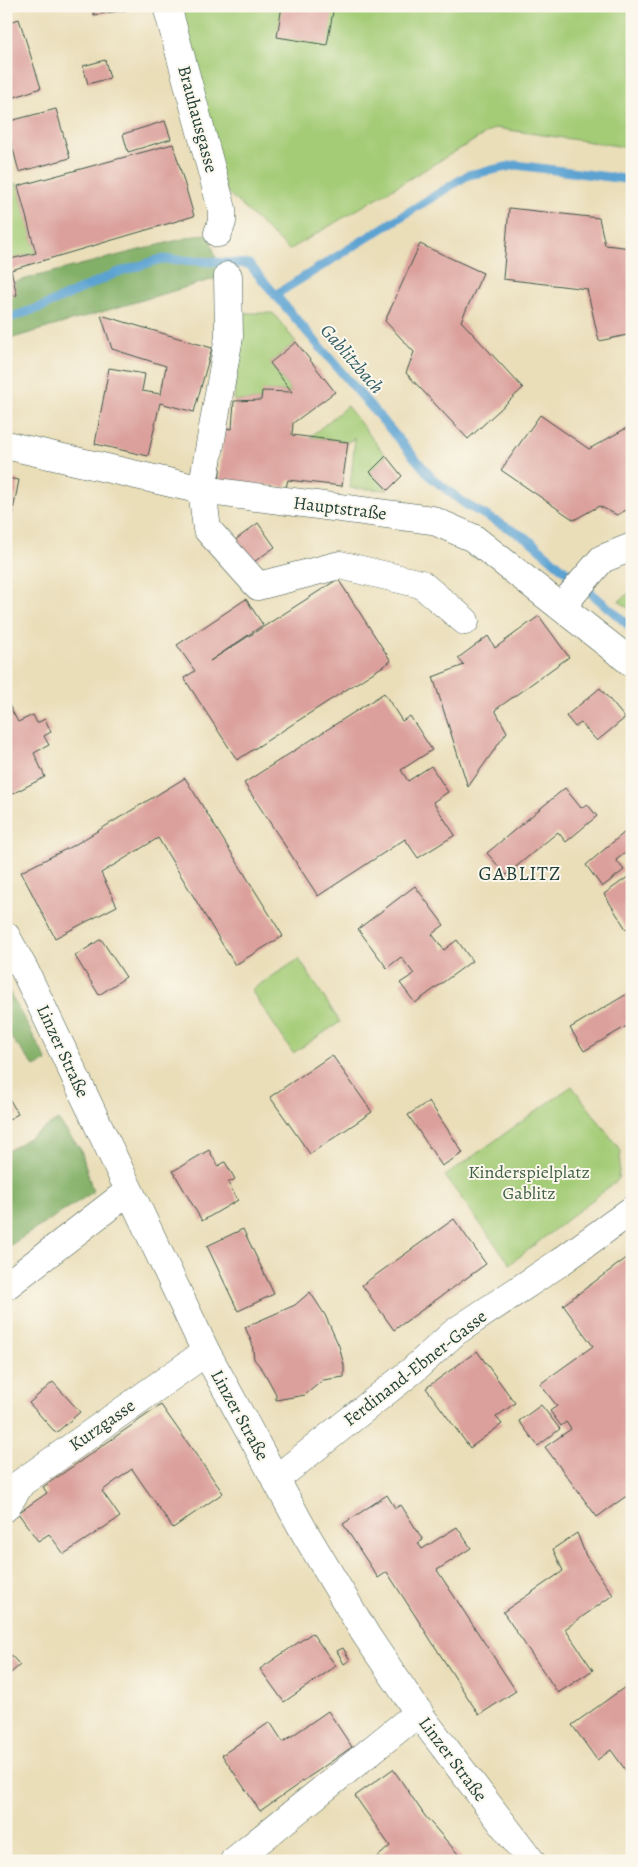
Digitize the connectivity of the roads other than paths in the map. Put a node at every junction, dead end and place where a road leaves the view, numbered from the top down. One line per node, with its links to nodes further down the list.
1 (167, 6): 2 (street, Brauhausgasse)
2 (218, 233)
3 (228, 276): 5 (street)
4 (6, 445): 5 (street, Hauptstraße)
5 (202, 490): 7 (street, Hauptstraße); 8 (street)
6 (632, 547): 7 (street)
7 (567, 601): 9 (street, Hauptstraße)
8 (465, 621)
9 (632, 663)
10 (6, 936): 11 (street, Linzer Straße)
11 (129, 1191): 13 (street); 14 (street, Linzer Straße)
12 (632, 1210): 15 (street, Ferdinand-Ebner-Gasse)
13 (6, 1286)
14 (206, 1352): 15 (street, Linzer Straße); 16 (street, Kurzgasse)
15 (276, 1479): 17 (street, Linzer Straße)
16 (6, 1507)
17 (419, 1712): 18 (street); 19 (street, Linzer Straße)
18 (234, 1861)
19 (531, 1861)

